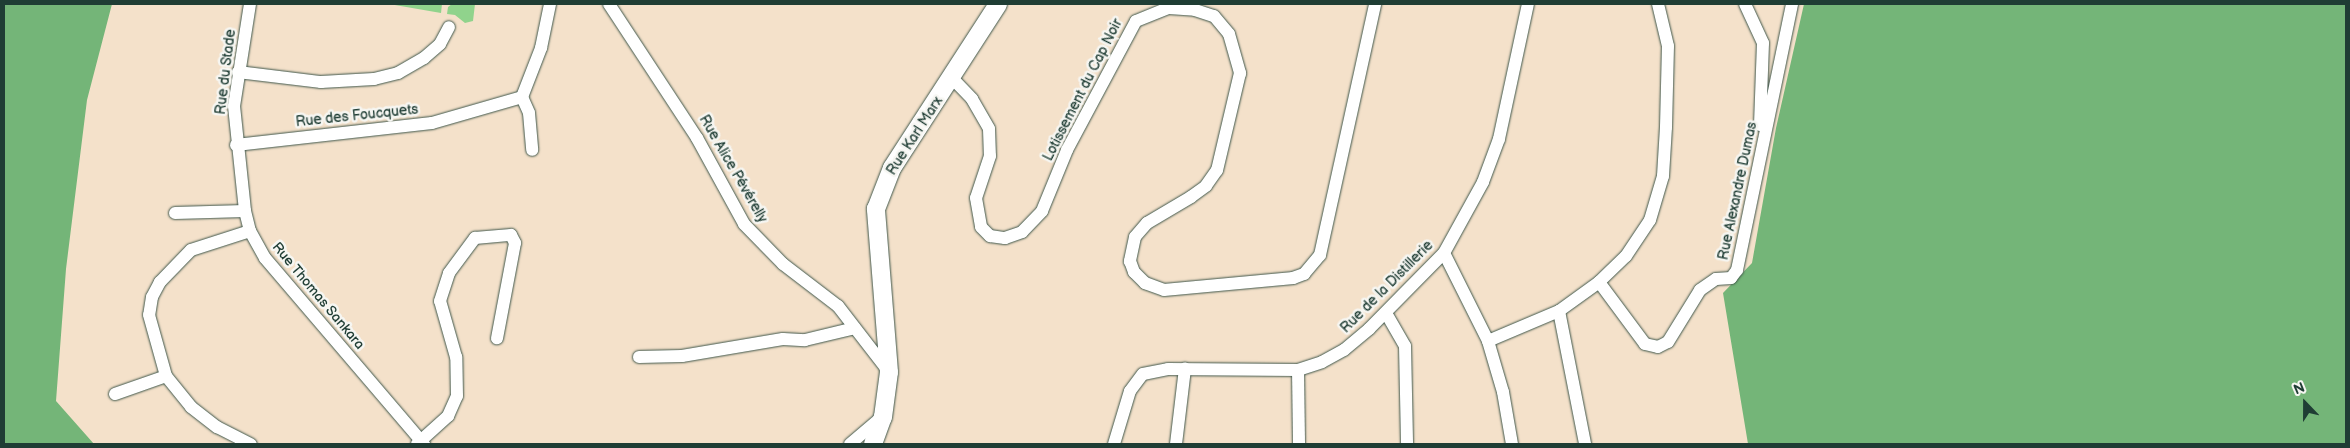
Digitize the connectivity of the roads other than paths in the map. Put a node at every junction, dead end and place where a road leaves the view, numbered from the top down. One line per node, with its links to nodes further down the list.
1 (250, 4): 11 (street, Rue du Stade)
2 (550, 4): 13 (street)
3 (609, 4): 24 (street, Rue Alice Pévérelly)
4 (998, 4): 12 (main road, Rue Karl Marx)
5 (1375, 4): 12 (street, Lotissement du Cap Noir)
6 (1528, 4): 20 (street, Rue de la Distillerie)
7 (1658, 4): 21 (street)
8 (1745, 4): 16 (street)
9 (1792, 4): 16 (street, Rue Alexandre Dumas)
10 (449, 27): 11 (street)
11 (238, 72): 14 (street, Rue du Stade)
12 (952, 78): 30 (main road, Rue Karl Marx)
13 (522, 97): 14 (street, Rue des Foucquets); 15 (street)
14 (236, 145): 17 (street, Rue Thomas Sankara)
15 (532, 150)
16 (1758, 160): 21 (street, Rue Alexandre Dumas)
17 (245, 211): 18 (street); 19 (street, Rue Thomas Sankara)
18 (175, 212)
19 (250, 231): 31 (street); 34 (street, Rue Thomas Sankara)
20 (1444, 253): 23 (street, Rue de la Distillerie); 26 (street)
21 (1599, 282): 22 (street)
22 (1559, 311): 26 (street); 43 (street)
23 (1386, 312): 29 (street, Rue de la Distillerie); 41 (street)
24 (855, 328): 27 (street); 30 (street, Rue Alice Pévérelly)
25 (497, 338): 34 (street)
26 (1488, 341): 42 (street)
27 (639, 357)
28 (1185, 369): 29 (street, Rue de la Distillerie); 38 (street, Rue de la Distillerie); 39 (street)
29 (1298, 370): 40 (street)
30 (889, 372): 33 (main road, Rue Karl Marx)
31 (166, 376): 32 (street); 35 (street)
32 (115, 394)
33 (883, 417): 36 (street); 37 (main road, Rue Karl Marx)
34 (420, 443)
35 (251, 444)
36 (850, 444)
37 (873, 444)
38 (1114, 444)
39 (1176, 444)
40 (1299, 444)
41 (1407, 444)
42 (1512, 444)
43 (1585, 444)

